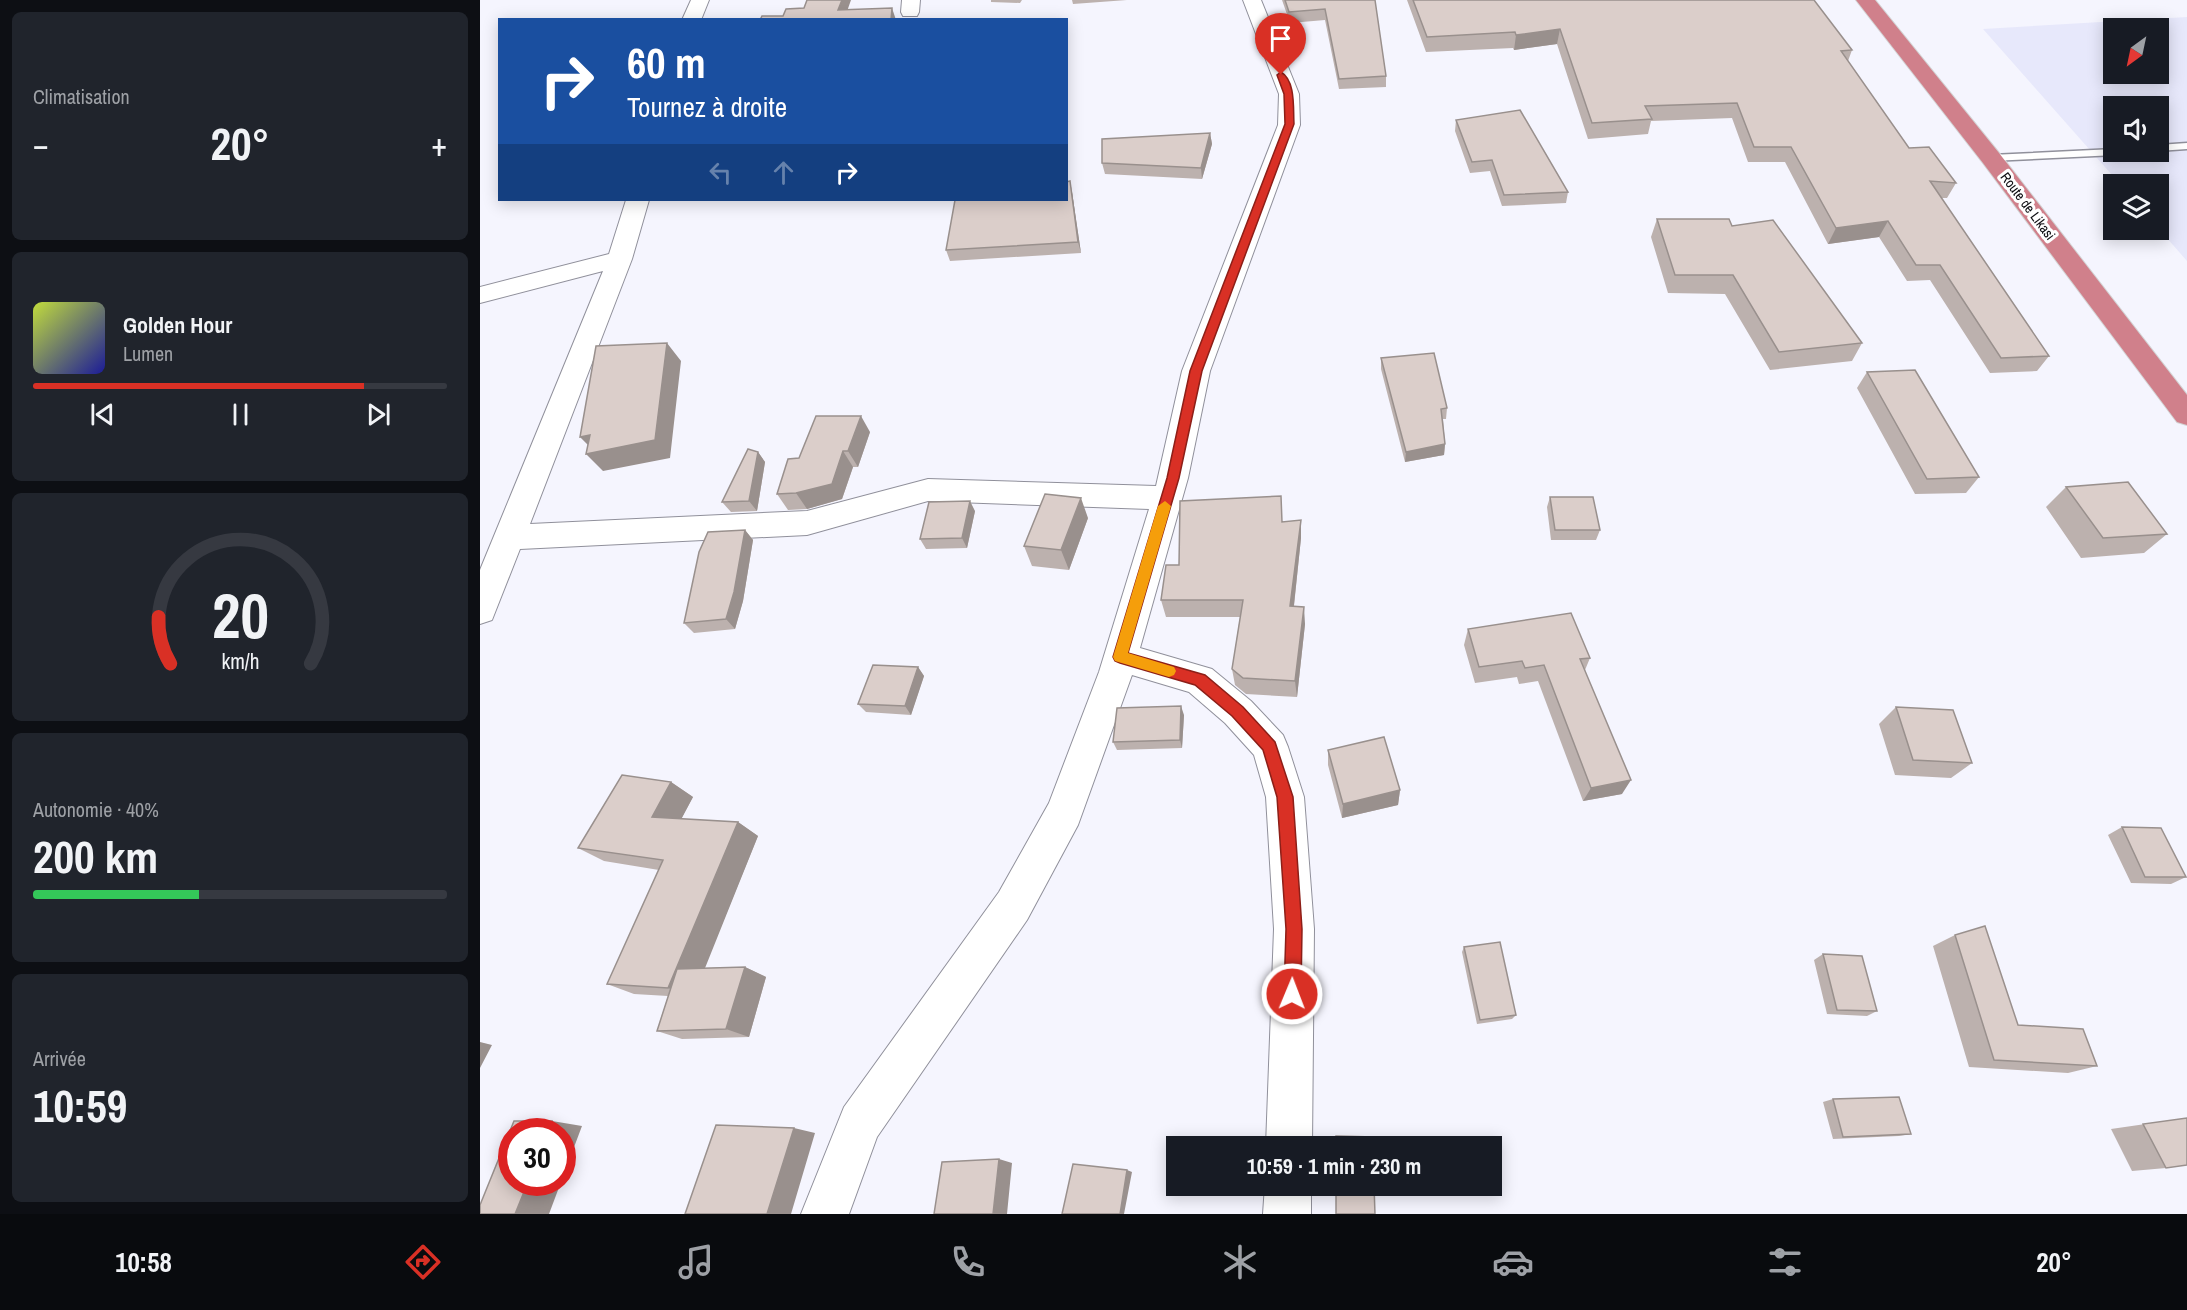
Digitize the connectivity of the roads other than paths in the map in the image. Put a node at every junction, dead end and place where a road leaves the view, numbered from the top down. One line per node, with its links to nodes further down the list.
1 (700, 0): 4 (street)
2 (1252, 0): 13 (street)
3 (1865, 0): 8 (highway, Route de Likasi)
4 (692, 18)
5 (2187, 146): 6 (lane)
6 (2169, 147)
7 (2103, 153): 8 (lane)
8 (1991, 158): 12 (highway, Route de Likasi)
9 (638, 201): 10 (street)
10 (620, 259): 11 (street); 14 (street)
11 (480, 295)
12 (2187, 415)
13 (1167, 498): 14 (street); 16 (street)
14 (509, 537): 15 (street)
15 (480, 610)
16 (1120, 657): 17 (street); 19 (street)
17 (1289, 1136)
18 (1288, 1196): 20 (street)
19 (825, 1214)
20 (1287, 1214)

